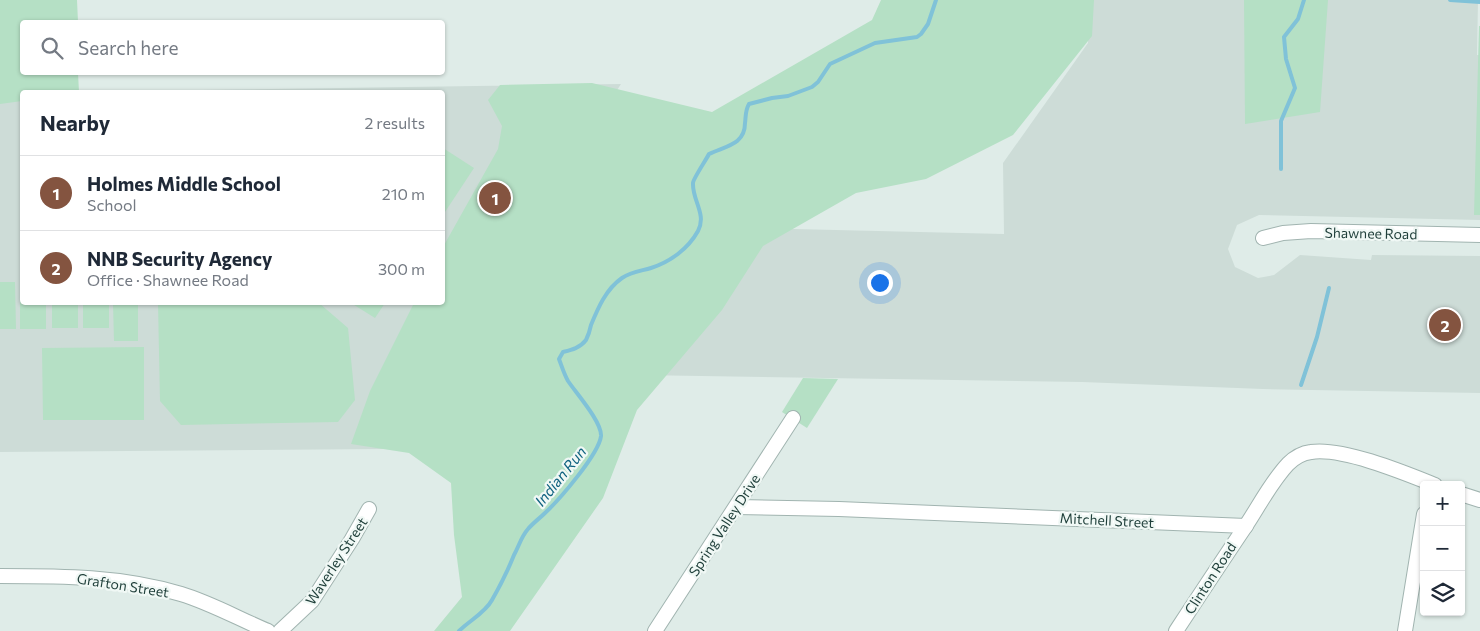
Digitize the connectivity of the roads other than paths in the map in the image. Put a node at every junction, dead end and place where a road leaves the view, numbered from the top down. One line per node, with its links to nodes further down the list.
1 (1480, 235): 2 (street, Shawnee Road)
2 (1264, 238)
3 (793, 418): 7 (street, Spring Valley Drive)
4 (1423, 481): 9 (street)
5 (1465, 495): 6 (street)
6 (1480, 500)
7 (736, 507): 9 (street, Mitchell Street); 14 (street, Spring Valley Drive)
8 (369, 509): 13 (street, Waverley Street)
9 (1246, 526): 15 (street, Clinton Road)
10 (1422, 526): 16 (street)
11 (0, 576): 12 (street, Grafton Street)
12 (268, 631)
13 (280, 631)
14 (655, 631)
15 (1176, 631)
16 (1404, 631)

